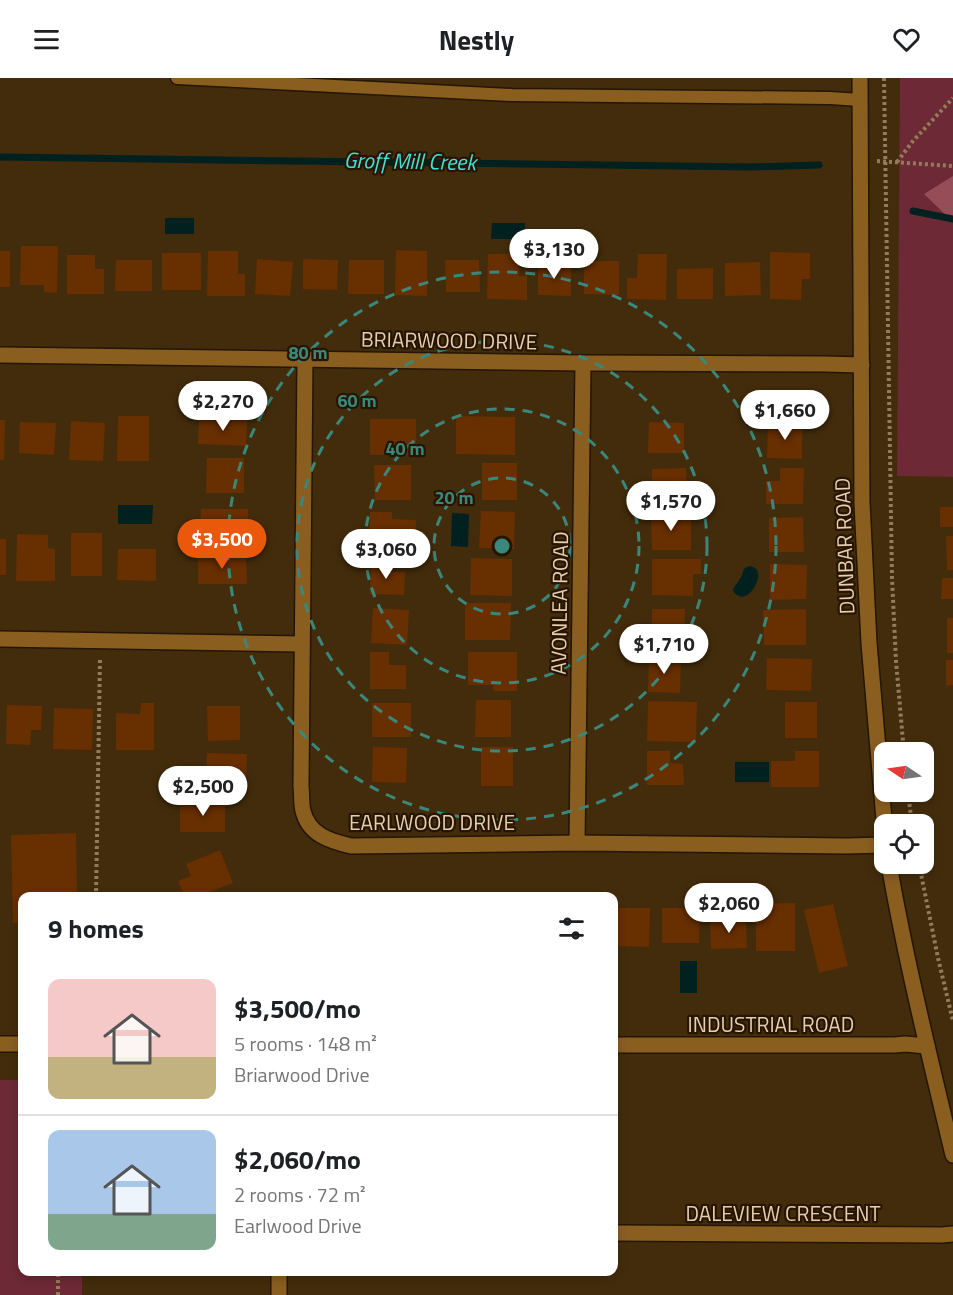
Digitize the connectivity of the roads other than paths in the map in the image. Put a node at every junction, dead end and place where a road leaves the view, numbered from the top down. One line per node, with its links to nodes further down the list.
1 (177, 78): 3 (lane)
2 (860, 78): 3 (street, DUNBAR ROAD)
3 (860, 100): 7 (street, DUNBAR ROAD)
4 (0, 355): 5 (street, BRIARWOOD DRIVE)
5 (305, 359): 6 (street, BRIARWOOD DRIVE); 9 (street, EARLWOOD DRIVE)
6 (583, 363): 7 (street, BRIARWOOD DRIVE); 11 (street, AVONLEA ROAD)
7 (862, 365): 10 (street, DUNBAR ROAD)
8 (0, 639): 9 (street)
9 (302, 644): 11 (street, EARLWOOD DRIVE)
10 (884, 814)
11 (577, 843): 12 (street, EARLWOOD DRIVE)
12 (874, 845)
13 (892, 874): 17 (street)
14 (0, 1044): 15 (street)
15 (18, 1044)
16 (618, 1045): 17 (street, INDUSTRIAL ROAD)
17 (927, 1046): 18 (street)
18 (953, 1155)
19 (618, 1233): 20 (street, DALEVIEW CRESCENT)
20 (953, 1233)
21 (279, 1276): 22 (street)
22 (279, 1295)

